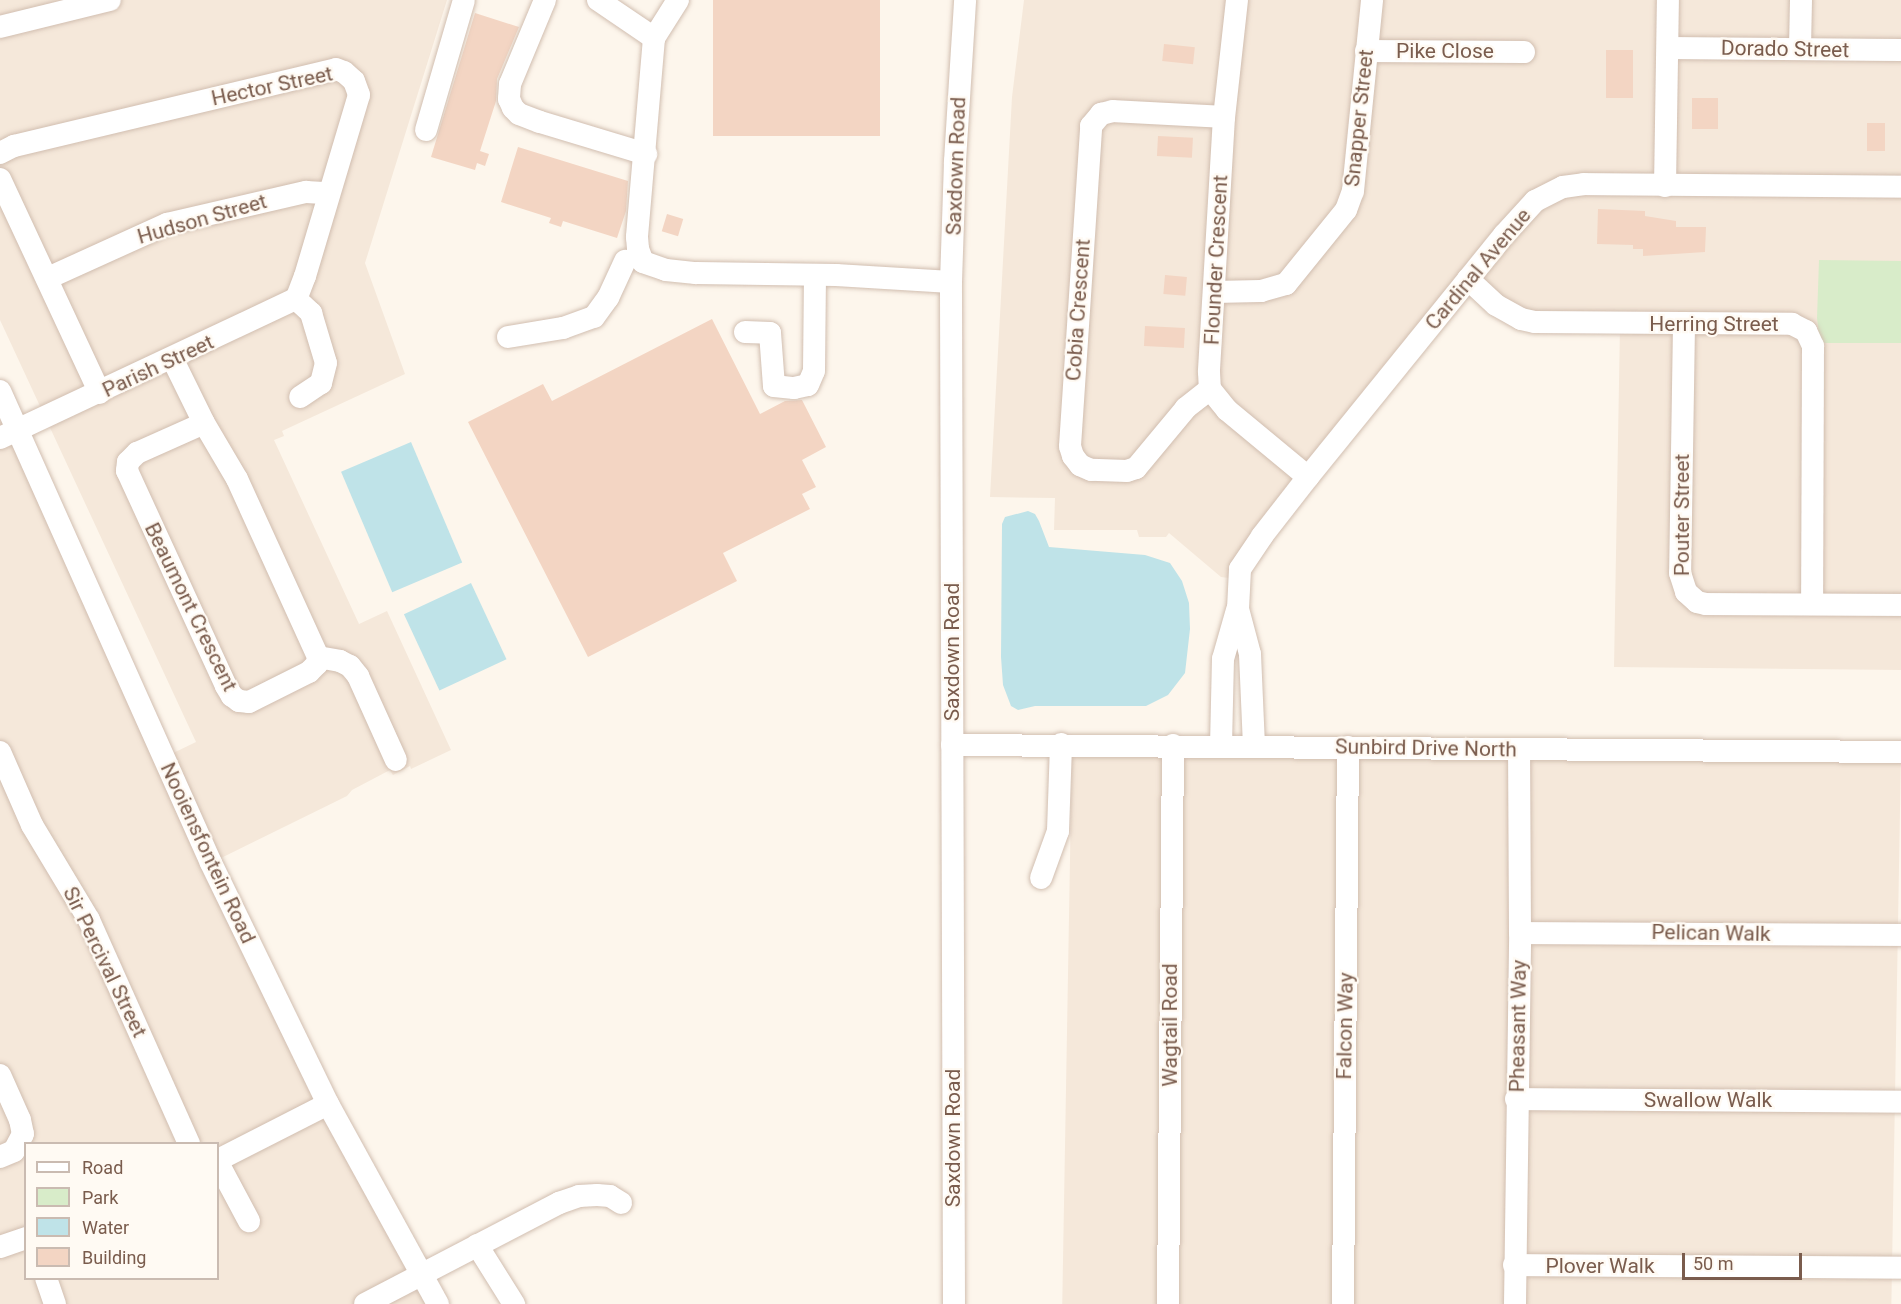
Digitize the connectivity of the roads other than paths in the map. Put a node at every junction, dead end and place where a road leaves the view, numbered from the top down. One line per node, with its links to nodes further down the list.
1 (110, 0): 11 (street)
2 (464, 0): 19 (street)
3 (545, 0): 21 (street)
4 (598, 0): 12 (street)
5 (678, 0): 12 (street)
6 (965, 0): 30 (street, Saxdown Road)
7 (1237, 0): 18 (street, Flounder Crescent)
8 (1372, 0): 16 (street, Snapper Street)
9 (1668, 0): 13 (street)
10 (1801, 0): 14 (street)
11 (0, 27)
12 (654, 38): 21 (street)
13 (1669, 48): 14 (street, Dorado Street); 23 (street)
14 (1800, 48): 15 (street, Dorado Street)
15 (1901, 50)
16 (1366, 51): 17 (street, Pike Close); 31 (street, Snapper Street)
17 (1524, 52)
18 (1224, 117): 31 (street, Flounder Crescent); 37 (street, Cobia Crescent)
19 (426, 129)
20 (0, 153): 25 (street, Hector Street)
21 (646, 154): 27 (street)
22 (0, 179): 28 (street)
23 (1665, 186): 24 (street, Cardinal Avenue); 29 (street, Cardinal Avenue)
24 (1901, 187)
25 (328, 193): 28 (street, Hudson Street); 32 (street, Hector Street)
26 (625, 261): 35 (street)
27 (815, 275): 30 (street); 34 (street)
28 (48, 278): 39 (street)
29 (1468, 279): 33 (street, Herring Street); 43 (street, Cardinal Avenue)
30 (951, 282): 49 (street, Saxdown Road)
31 (1214, 292): 37 (street, Flounder Crescent)
32 (296, 299): 36 (street, Parish Street); 40 (street)
33 (1684, 325): 44 (street, Pouter Street); 44 (street, Herring Street)
34 (745, 332)
35 (508, 337)
36 (172, 358): 39 (street, Parish Street); 41 (street)
37 (1210, 389): 43 (street)
38 (0, 391): 42 (street, Nooiensfontein Road)
39 (99, 393): 42 (street, Parish Street)
40 (300, 398)
41 (204, 423): 47 (street); 47 (street, Beaumont Crescent)
42 (9, 434): 64 (street, Nooiensfontein Road)
43 (1308, 477): 46 (street, Cardinal Avenue)
44 (1812, 603): 45 (street, Pouter Street)
45 (1901, 605)
46 (1238, 609): 51 (street, Cardinal Avenue); 52 (street, Cardinal Avenue)
47 (318, 657): 57 (street)
48 (1061, 744): 49 (street, Sunbird Drive North); 50 (street, Sunbird Drive North); 58 (street)
49 (952, 745): 82 (street, Saxdown Road)
50 (1173, 746): 51 (street, Sunbird Drive North); 83 (street, Wagtail Road)
51 (1221, 746): 52 (street, Sunbird Drive North)
52 (1254, 746): 53 (street, Sunbird Drive North)
53 (1348, 747): 54 (street, Sunbird Drive North); 84 (street, Falcon Way)
54 (1519, 749): 56 (street, Sunbird Drive North); 59 (street, Pheasant Way)
55 (0, 752): 65 (street, Sir Percival Street)
56 (1901, 752)
57 (396, 760)
58 (1041, 878)
59 (1520, 933): 60 (street, Pelican Walk); 62 (street, Pheasant Way)
60 (1901, 935)
61 (0, 1075): 66 (street)
62 (1516, 1099): 63 (street, Swallow Walk); 74 (street, Pheasant Way)
63 (1901, 1102)
64 (328, 1104): 67 (street); 76 (street, Nooiensfontein Road)
65 (189, 1142)
66 (0, 1157)
67 (219, 1161)
68 (219, 1164): 70 (street)
69 (621, 1203): 72 (street)
70 (249, 1221)
71 (24, 1239): 73 (street)
72 (477, 1245): 76 (street); 81 (street)
73 (0, 1246)
74 (1514, 1265): 75 (street, Plover Walk); 85 (street, Pheasant Way)
75 (1901, 1268)
76 (421, 1273): 79 (street); 80 (street, Nooiensfontein Road)
77 (47, 1280): 78 (street)
78 (55, 1304)
79 (365, 1304)
80 (438, 1304)
81 (514, 1304)
82 (954, 1304)
83 (1168, 1304)
84 (1343, 1304)
85 (1515, 1304)

